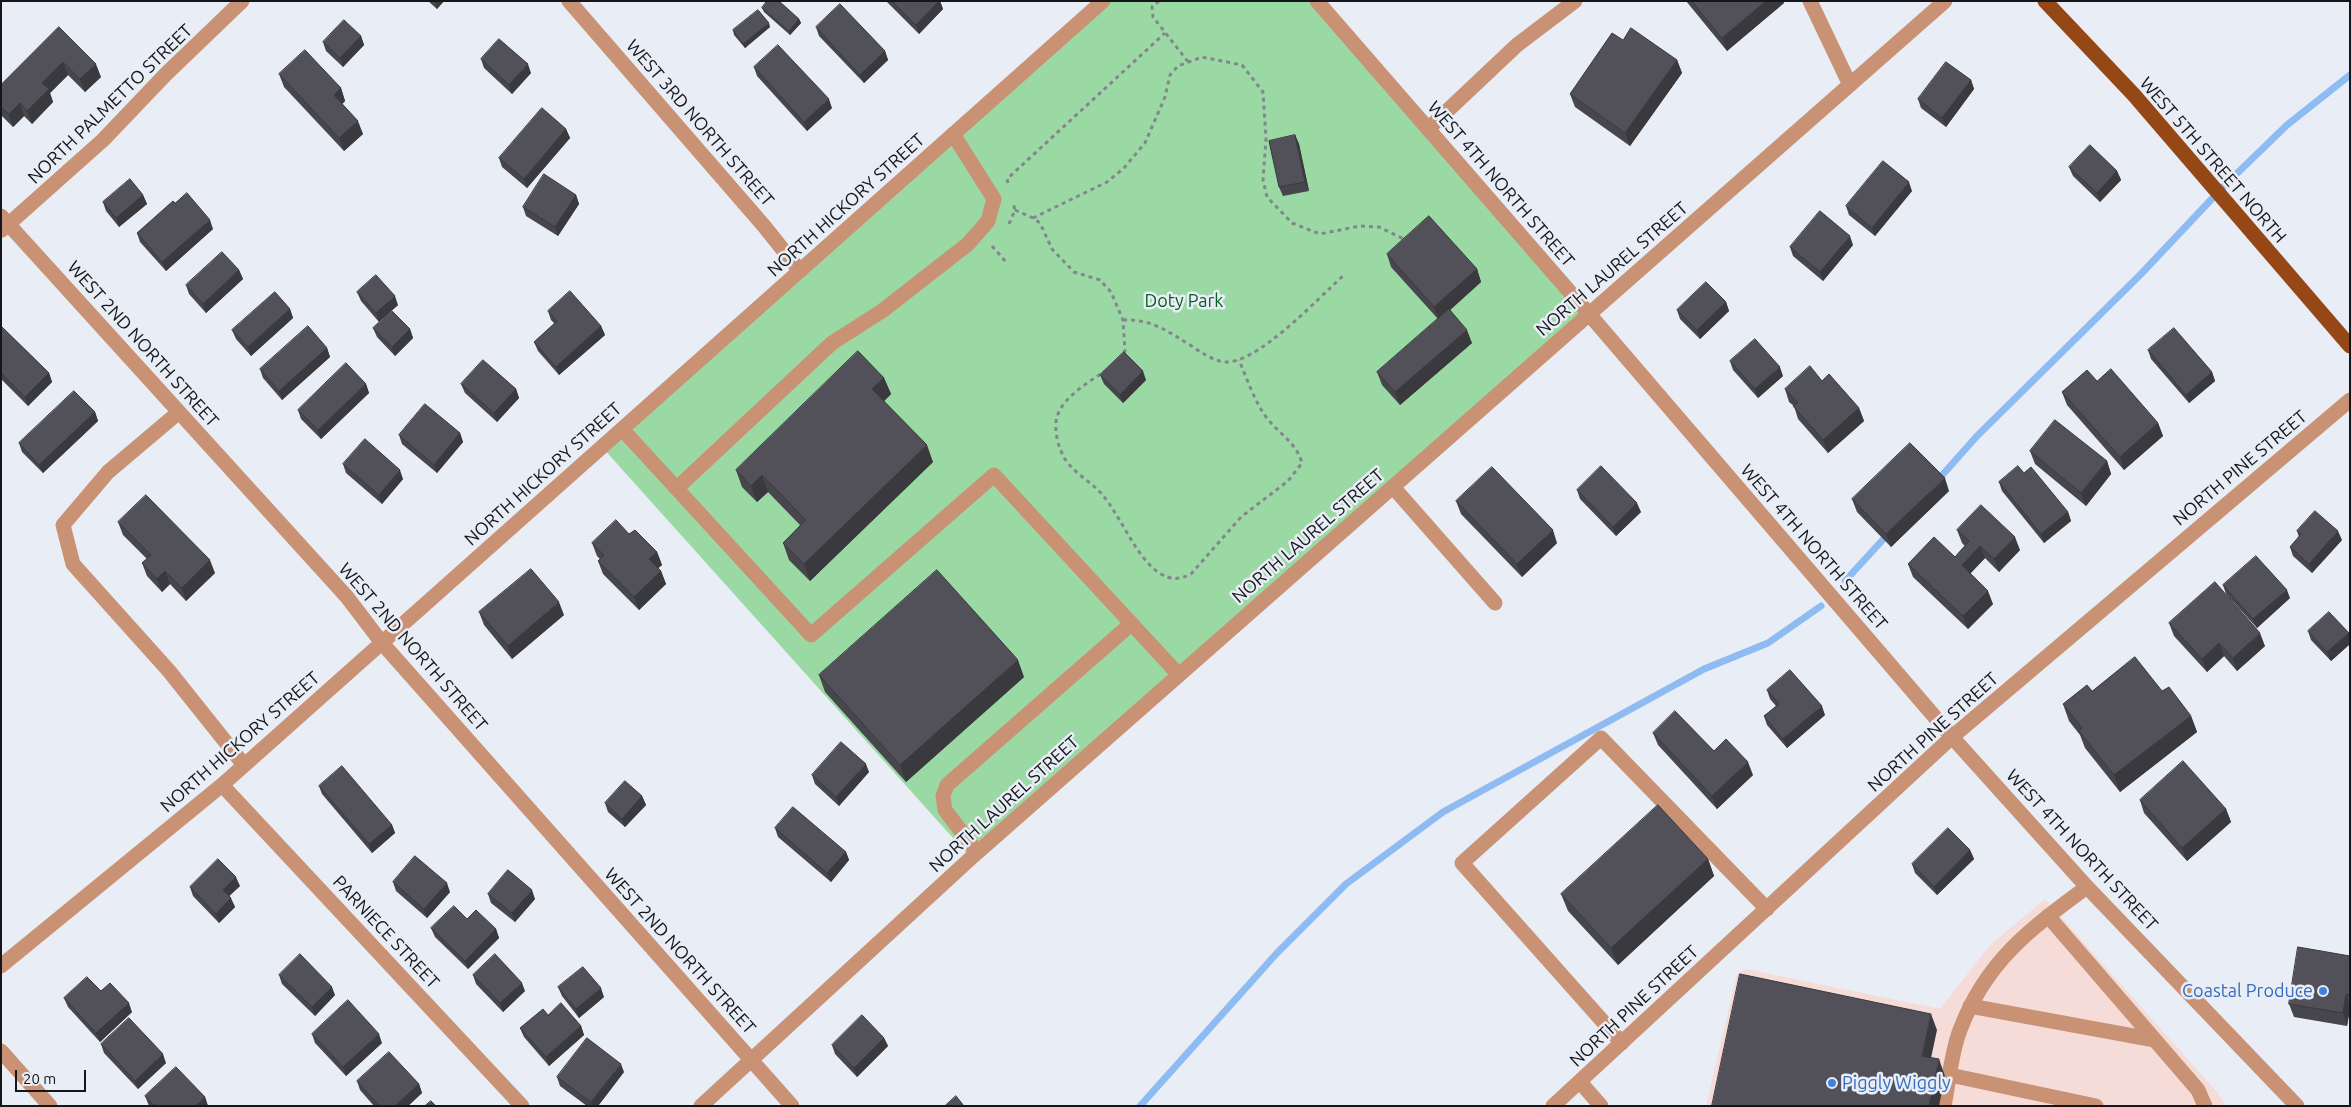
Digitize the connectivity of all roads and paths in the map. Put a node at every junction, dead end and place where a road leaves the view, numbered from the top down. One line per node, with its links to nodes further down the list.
1 (242, 1): 19 (street, NORTH PALMETTO STREET)
2 (569, 1): 24 (street, WEST 3RD NORTH STREET)
3 (1103, 1): 14 (street, NORTH HICKORY STREET)
4 (1159, 1): 10 (path)
5 (1317, 1): 13 (street, WEST 4TH NORTH STREET)
6 (1575, 1): 13 (street)
7 (1810, 1): 12 (street)
8 (1946, 1): 12 (street, NORTH LAUREL STREET)
9 (2045, 1): 28 (main road, WEST 5TH STREET NORTH)
10 (1165, 33): 11 (path); 15 (path)
11 (1189, 63): 18 (path); 22 (path)
12 (1850, 85): 26 (street, NORTH LAUREL STREET)
13 (1428, 129): 26 (street, WEST 4TH NORTH STREET)
14 (953, 134): 24 (street, NORTH HICKORY STREET); 36 (street)
15 (1010, 186)
16 (1012, 194): 17 (path)
17 (1014, 210): 18 (path); 20 (path)
18 (1033, 218): 27 (path)
19 (4, 224): 33 (street, WEST 2ND NORTH STREET)
20 (1008, 228)
21 (997, 239): 23 (path)
22 (1410, 242)
23 (1007, 262)
24 (800, 271): 34 (street, NORTH HICKORY STREET)
25 (1343, 276): 30 (path)
26 (1589, 314): 35 (street, NORTH LAUREL STREET); 41 (street, WEST 4TH NORTH STREET)
27 (1124, 320): 29 (path); 30 (path)
28 (2350, 346)
29 (1119, 358)
30 (1239, 360): 31 (path)
31 (1112, 364)
32 (2350, 400): 41 (street, NORTH PINE STREET)
33 (180, 412): 39 (street, WEST 2ND NORTH STREET); 42 (street)
34 (622, 429): 36 (street); 39 (street, NORTH HICKORY STREET)
35 (1393, 486): 37 (street); 40 (street, NORTH LAUREL STREET)
36 (677, 488): 38 (street)
37 (1495, 603)
38 (1131, 624): 40 (street); 44 (street)
39 (382, 642): 42 (street, NORTH HICKORY STREET); 53 (street, WEST 2ND NORTH STREET)
40 (1179, 675): 44 (street, NORTH LAUREL STREET)
41 (1952, 737): 45 (street, WEST 4TH NORTH STREET); 46 (street, NORTH PINE STREET)
42 (244, 765): 43 (street, NORTH HICKORY STREET)
43 (222, 784): 48 (street, NORTH HICKORY STREET); 57 (street, PARNIECE STREET)
44 (977, 852): 53 (street, NORTH LAUREL STREET)
45 (2088, 887): 47 (street); 65 (street, WEST 4TH NORTH STREET)
46 (1767, 909): 51 (street, NORTH PINE STREET); 51 (street)
47 (2048, 916): 49 (street); 50 (street)
48 (1, 966)
49 (1970, 1006): 50 (street); 54 (street)
50 (2155, 1040): 64 (street)
51 (1622, 1043): 55 (street, NORTH PINE STREET)
52 (1, 1051): 56 (street)
53 (752, 1060): 58 (street, NORTH LAUREL STREET); 59 (street, WEST 2ND NORTH STREET)
54 (1950, 1075): 62 (street); 63 (street)
55 (1580, 1082): 60 (street, NORTH PINE STREET); 61 (street)
56 (50, 1106)
57 (522, 1106)
58 (701, 1106)
59 (792, 1106)
60 (1553, 1106)
61 (1601, 1106)
62 (1944, 1106)
63 (2096, 1106)
64 (2205, 1106)
65 (2297, 1106)

